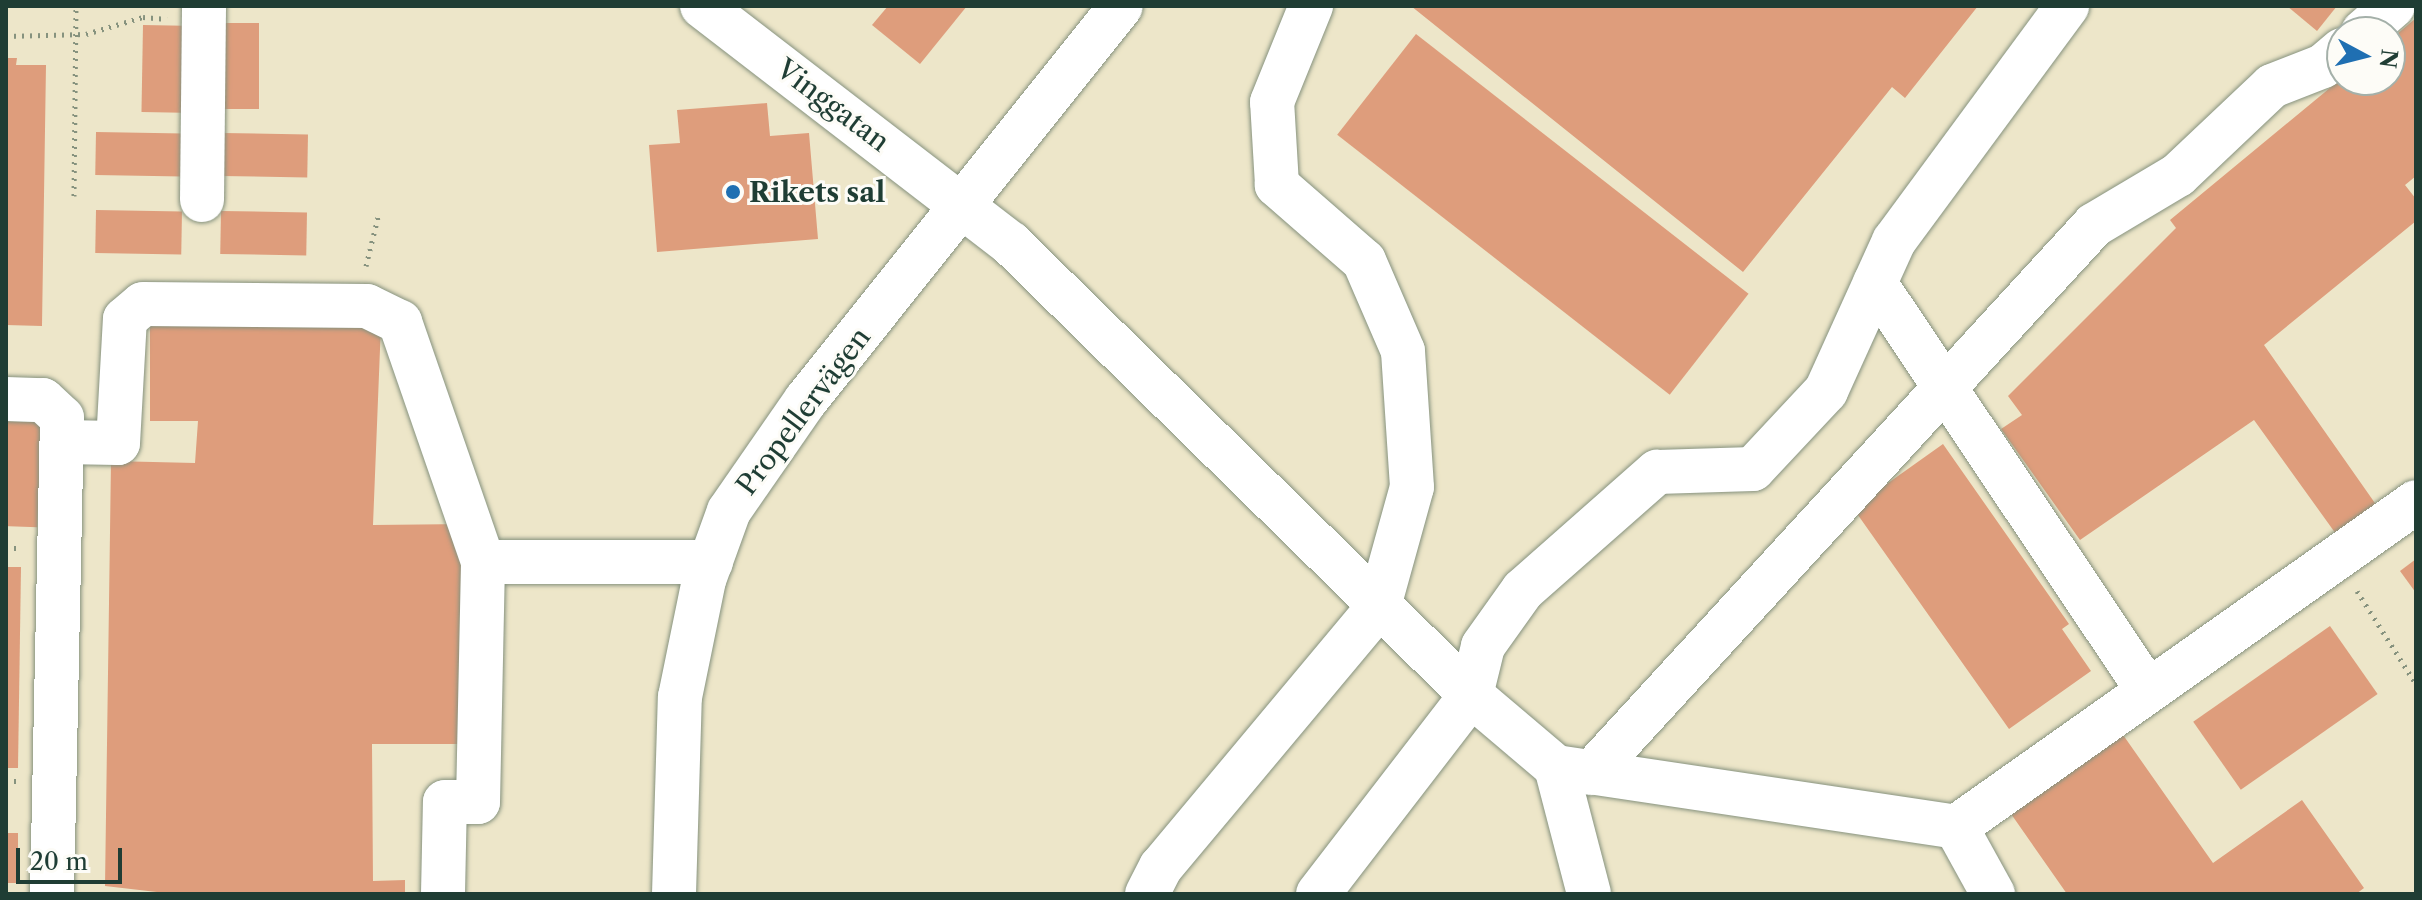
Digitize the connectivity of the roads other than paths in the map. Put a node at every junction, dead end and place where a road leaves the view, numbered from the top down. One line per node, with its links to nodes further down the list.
1 (702, 6): 8 (street, Vinggatan)
2 (1121, 6): 8 (street, Propellervägen)
3 (1311, 6): 16 (street)
4 (2067, 6): 9 (street)
5 (204, 13): 7 (street)
6 (2326, 63): 10 (street)
7 (202, 200)
8 (964, 203): 15 (street, Propellervägen); 16 (street, Vinggatan)
9 (1875, 283): 10 (street); 18 (street)
10 (1945, 387): 17 (street); 19 (street)
11 (6, 399): 12 (street)
12 (62, 442): 14 (street); 21 (street)
13 (2416, 502): 17 (street)
14 (483, 562): 15 (street); 22 (street)
15 (711, 562): 23 (street, Propellervägen)
16 (1379, 606): 18 (street, Vinggatan); 24 (street)
17 (2148, 691): 20 (street)
18 (1471, 695): 19 (street, Vinggatan); 25 (street)
19 (1573, 770): 20 (street); 26 (street)
20 (1956, 827): 27 (street)
21 (52, 894)
22 (443, 894)
23 (674, 894)
24 (1147, 894)
25 (1318, 894)
26 (1589, 894)
27 (1993, 894)

